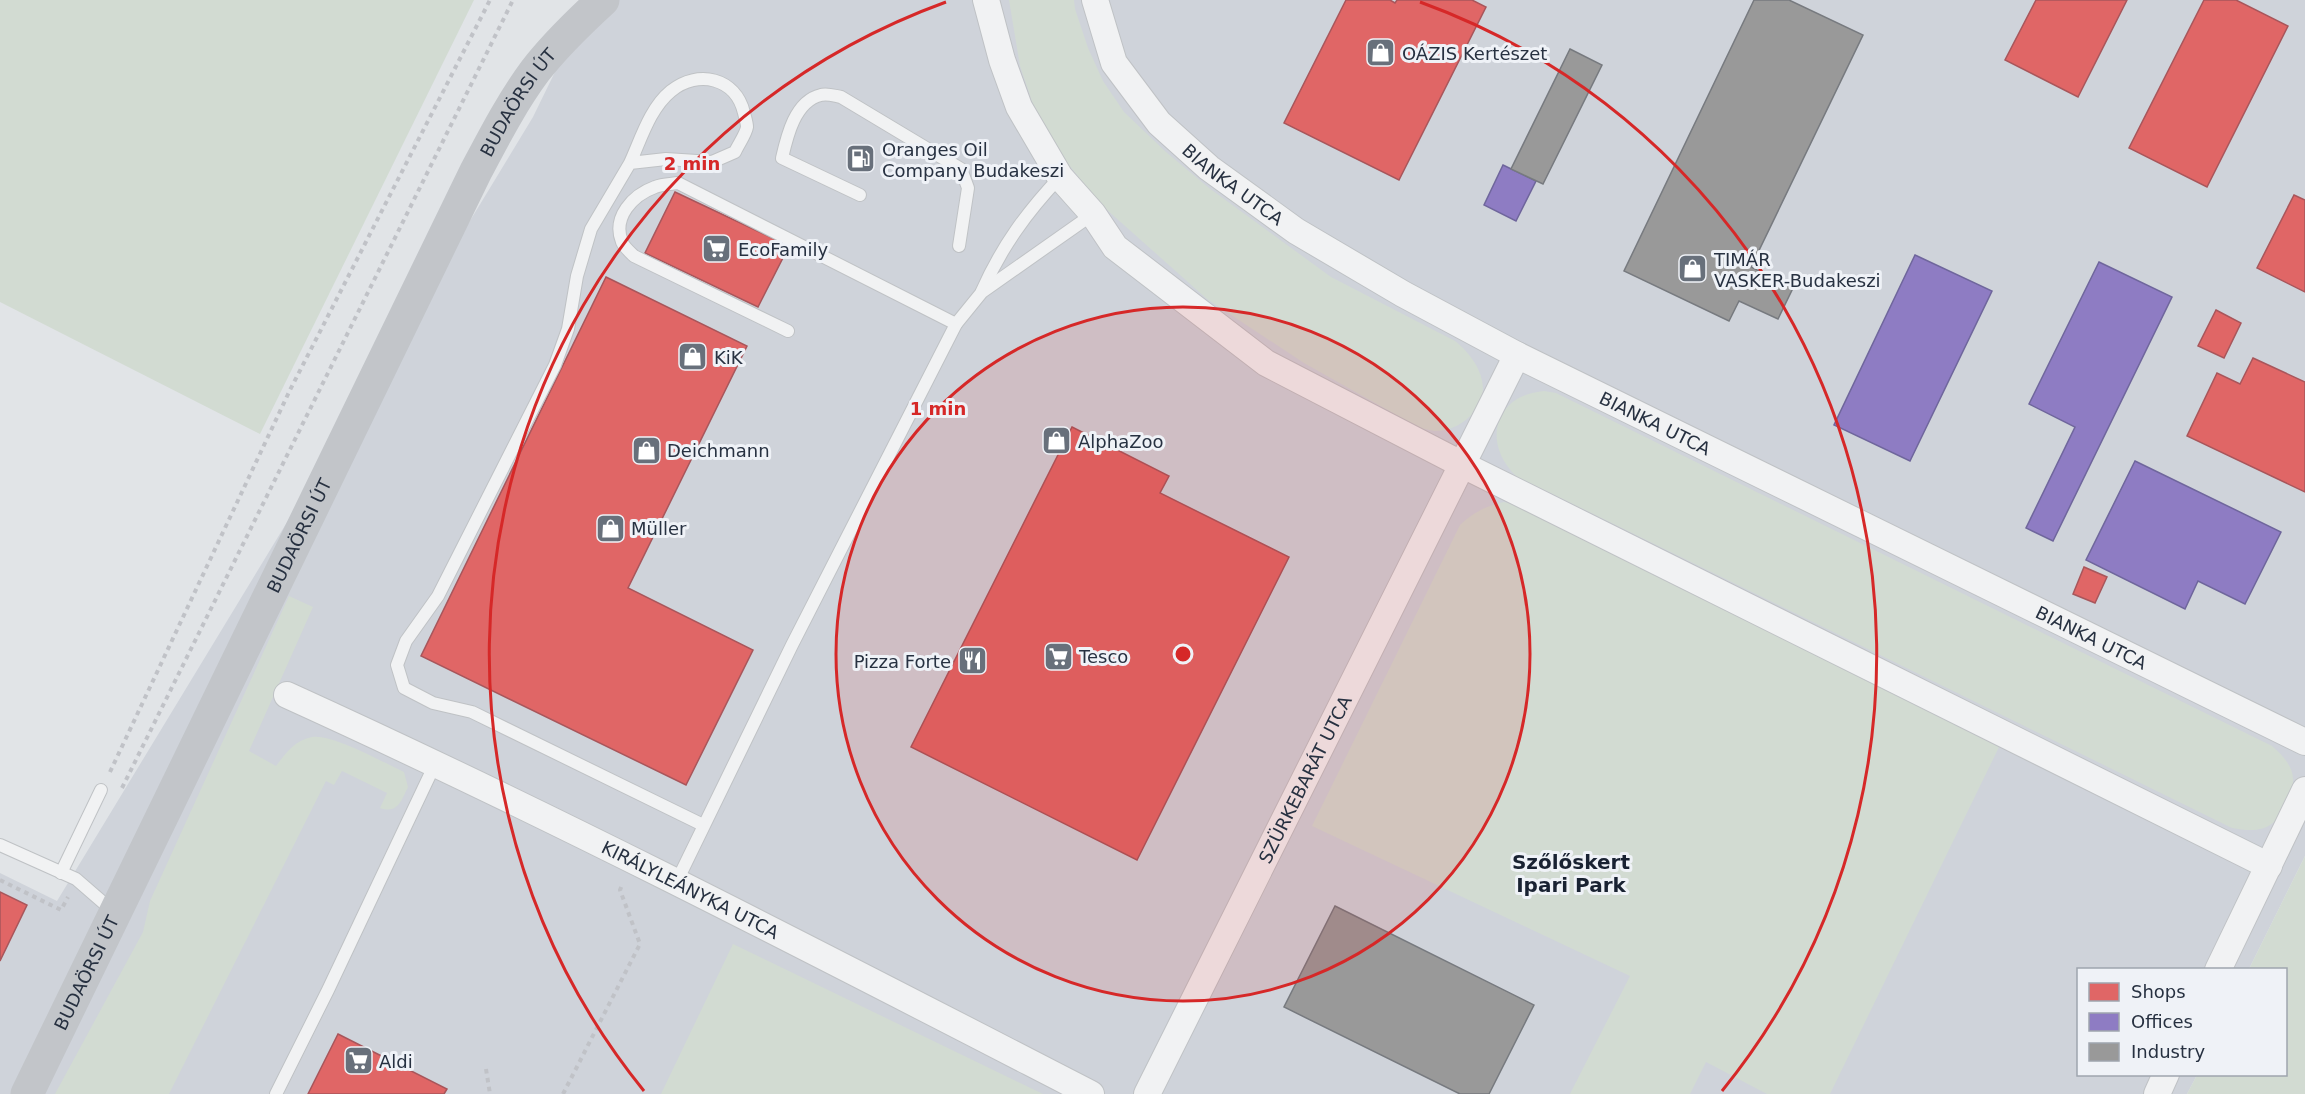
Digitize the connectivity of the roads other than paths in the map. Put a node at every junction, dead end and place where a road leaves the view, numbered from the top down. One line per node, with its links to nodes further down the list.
1 (603, 0): 24 (main road, BUDAÖRSI ÚT)
2 (986, 0): 5 (street)
3 (1095, 0): 12 (street, BIANKA UTCA)
4 (630, 163): 4 (lane); 19 (lane)
5 (1060, 177): 7 (street); 9 (lane)
6 (860, 195): 8 (lane)
7 (1093, 214): 9 (lane); 13 (street)
8 (959, 246)
9 (982, 292): 10 (lane)
10 (956, 324): 11 (lane); 19 (lane)
11 (788, 331)
12 (1516, 355): 13 (street, SZÜRKEBARÁT UTCA); 15 (street, BIANKA UTCA)
13 (1461, 464): 21 (street); 30 (street, SZÜRKEBARÁT UTCA)
14 (287, 695): 16 (street, KIRÁLYLEÁNYKA UTCA)
15 (2305, 742)
16 (436, 762): 23 (street, KIRÁLYLEÁNYKA UTCA); 28 (lane)
17 (101, 790): 22 (lane)
18 (2305, 790): 21 (street)
19 (703, 825): 23 (lane)
20 (0, 845): 22 (lane)
21 (2269, 866): 25 (street)
22 (61, 873): 24 (lane)
23 (677, 881): 29 (street, KIRÁLYLEÁNYKA UTCA)
24 (115, 912): 27 (main road, BUDAÖRSI ÚT)
25 (2218, 968)
26 (2165, 1076): 31 (street)
27 (27, 1094)
28 (276, 1094)
29 (1091, 1094)
30 (1147, 1094)
31 (2157, 1094)

